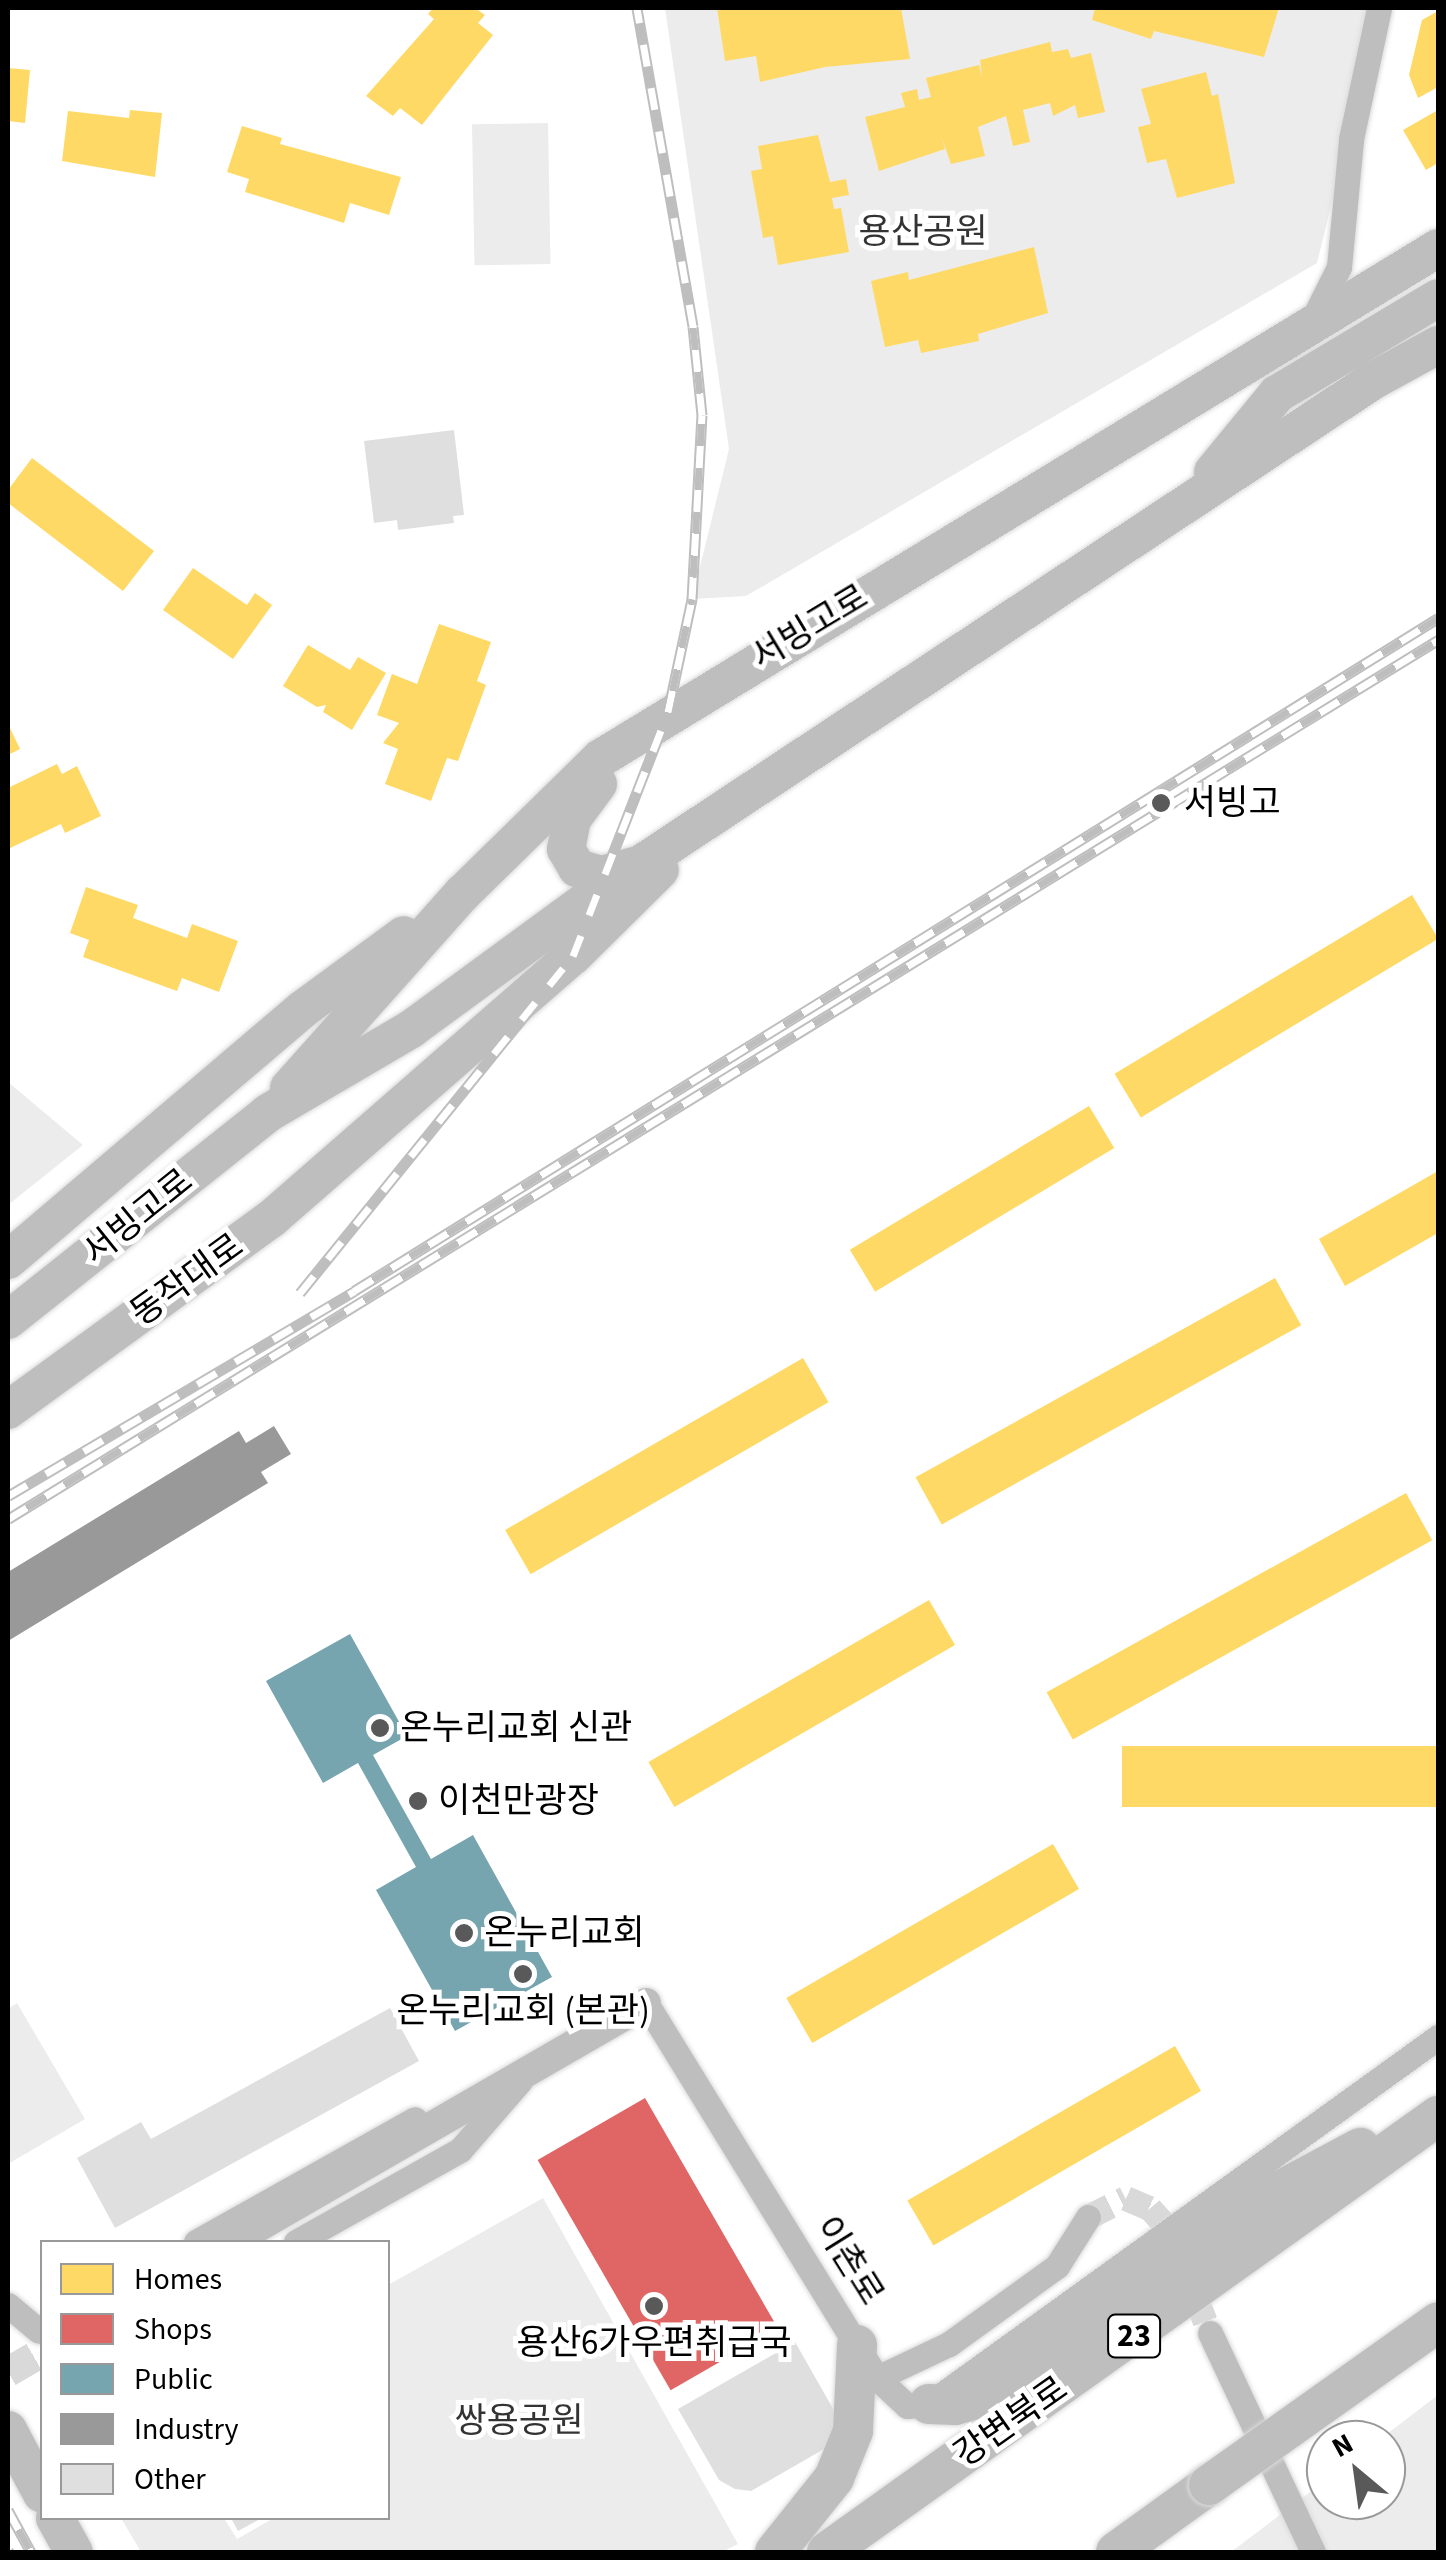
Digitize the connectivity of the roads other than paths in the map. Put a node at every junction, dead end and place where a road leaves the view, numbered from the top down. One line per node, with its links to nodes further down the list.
1 (1380, 8): 4 (street)
2 (1438, 248): 4 (main road, 서빙고로)
3 (1438, 298): 6 (main road, 서빙고로)
4 (1312, 320): 7 (main road, 서빙고로)
5 (1438, 344): 6 (main road, 서빙고로)
6 (1189, 501): 8 (main road, 서빙고로)
7 (633, 737): 9 (main road); 10 (main road, 서빙고로)
8 (709, 822): 9 (main road, 서빙고로); 14 (main road, 동작대로)
9 (642, 864): 11 (main road, 서빙고로)
10 (462, 892): 11 (main road, 서빙고로); 12 (main road)
11 (268, 1113): 13 (main road, 서빙고로)
12 (8, 1260)
13 (8, 1320)
14 (8, 1410)
15 (646, 2004): 17 (street, 이촌로); 28 (street, 이촌로)
16 (1438, 2038): 29 (street)
17 (530, 2070): 21 (street); 22 (street, 이촌로); 23 (street)
18 (1438, 2106): 29 (highway)
19 (1438, 2116): 36 (highway, 강변북로 / 23)
20 (1088, 2217): 28 (street)
21 (200, 2240)
22 (235, 2240)
23 (300, 2240)
24 (8, 2305): 26 (street)
25 (1438, 2322): 33 (highway, bridge)
26 (40, 2331)
27 (1210, 2332): 37 (street)
28 (867, 2361): 29 (street, 이촌로); 35 (highway)
29 (930, 2404)
30 (8, 2430): 31 (main road)
31 (40, 2490)
32 (56, 2520): 34 (main road)
33 (1118, 2548)
34 (74, 2552)
35 (776, 2552)
36 (827, 2552)
37 (1313, 2552)

